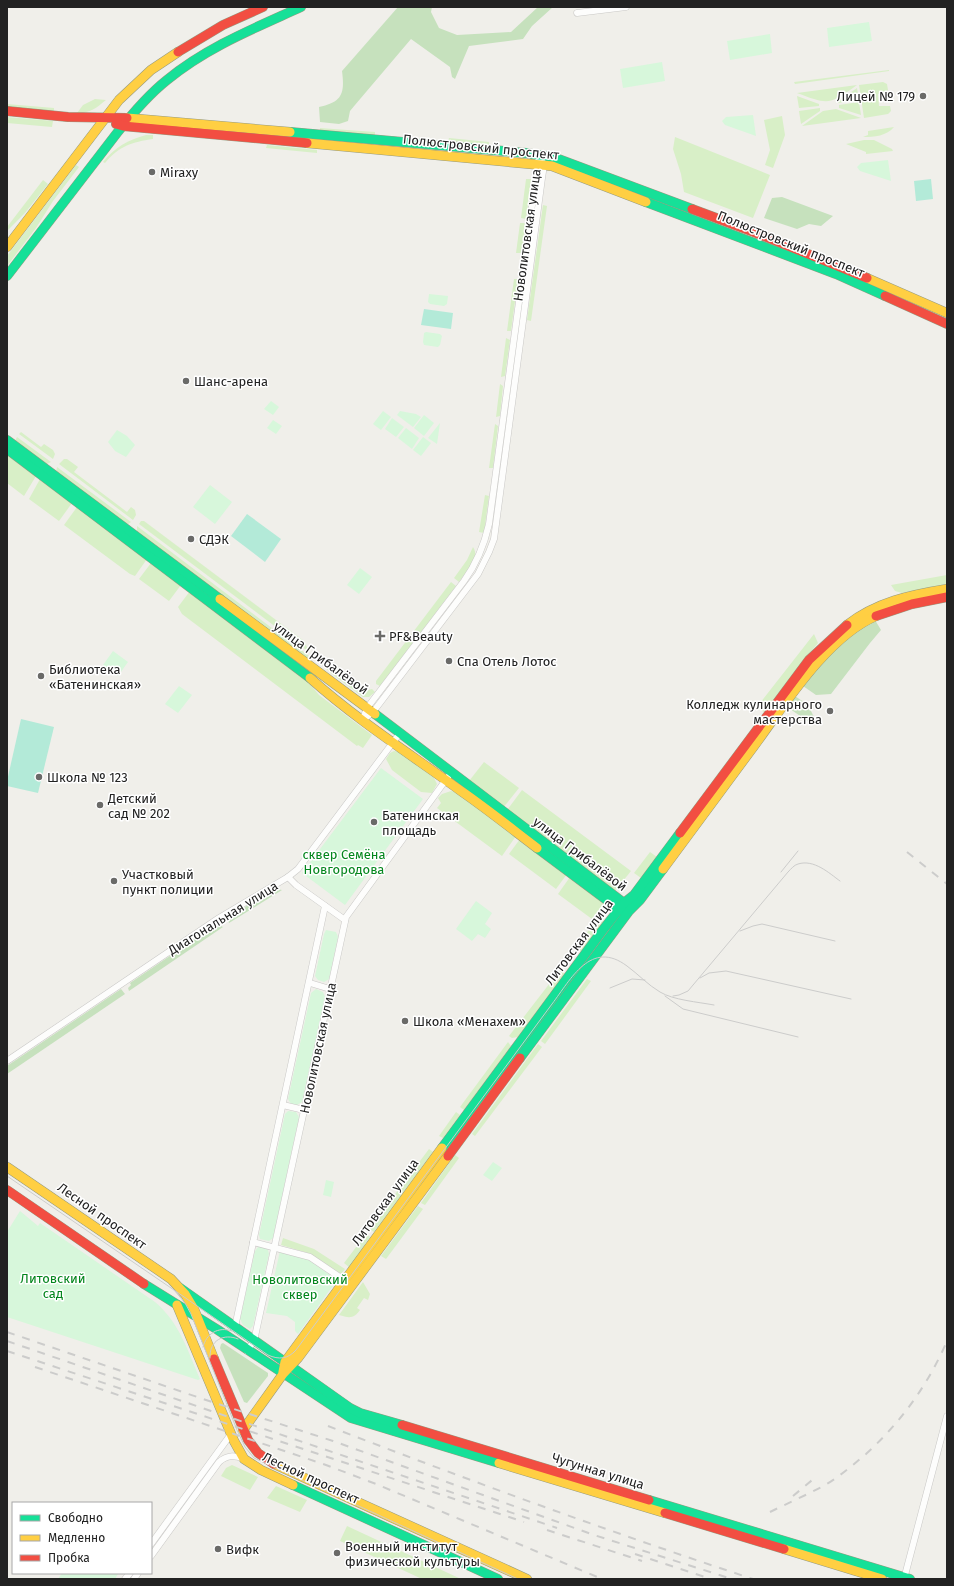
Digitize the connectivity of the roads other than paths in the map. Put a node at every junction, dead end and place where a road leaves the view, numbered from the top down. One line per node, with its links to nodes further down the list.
1 (263, 7): 7 (street)
2 (301, 7): 6 (street)
3 (626, 7): 4 (street)
4 (577, 13)
5 (7, 111): 7 (street, Полюстровский проспект)
6 (129, 118): 7 (street, Полюстровский проспект); 8 (street); 9 (street, Полюстровский проспект)
7 (104, 120): 8 (street, Полюстровский проспект); 11 (street)
8 (123, 126): 10 (street, Полюстровский проспект); 12 (street)
9 (540, 155): 10 (street, Новолитовская улица); 13 (street, Полюстровский проспект)
10 (540, 165): 14 (street, Полюстровский проспект); 19 (street, Новолитовская улица)
11 (7, 247)
12 (7, 276)
13 (947, 313)
14 (947, 324)
15 (7, 440): 19 (street, улица Грибалёвой)
16 (7, 449): 20 (street, улица Грибалёвой)
17 (947, 589): 26 (street, Литовская улица)
18 (947, 597): 26 (street, Литовская улица)
19 (370, 710): 20 (street, Новолитовская улица); 21 (street, улица Грибалёвой)
20 (362, 721): 22 (street, улица Грибалёвой)
21 (400, 733): 22 (street, Диагональная улица); 23 (street, улица Грибалёвой)
22 (394, 742): 23 (street, улица Грибалёвой); 24 (street, Диагональная улица)
23 (448, 777): 26 (street, улица Грибалёвой); 27 (street, Новолитовская улица)
24 (288, 877): 25 (street); 30 (street, Диагональная улица)
25 (325, 906): 27 (street); 28 (street, Новолитовская улица)
26 (624, 908): 37 (street, Литовская улица)
27 (345, 920): 29 (street, Новолитовская улица)
28 (310, 983): 29 (street); 31 (street, Новолитовская улица)
29 (330, 989): 32 (street, Новолитовская улица)
30 (7, 1061)
31 (283, 1105): 32 (street); 35 (street, Новолитовская улица)
32 (304, 1110): 36 (street, Новолитовская улица)
33 (7, 1167): 38 (street, Лесной проспект)
34 (7, 1190): 39 (street)
35 (253, 1242): 36 (street); 42 (street, Новолитовская улица)
36 (274, 1247): 37 (street); 44 (street, Новолитовская улица)
37 (348, 1283): 47 (street, Литовская улица)
38 (180, 1288): 40 (street, Лесной проспект); 42 (street, Лесной проспект)
39 (177, 1305): 40 (street); 46 (street, Лесной проспект)
40 (198, 1318): 41 (street); 43 (street, Лесной проспект)
41 (213, 1327): 42 (street); 43 (street); 45 (street)
42 (235, 1327): 44 (street, Лесной проспект)
43 (204, 1334): 46 (street); 50 (street, Лесной проспект)
44 (254, 1340): 45 (street, Новолитовская улица); 47 (street, Лесной проспект)
45 (247, 1351): 48 (street)
46 (200, 1360): 51 (street, Лесной проспект)
47 (288, 1364): 48 (street, Литовская улица); 60 (street, Чугунная улица)
48 (283, 1374): 50 (street, Литовская улица); 59 (street, Чугунная улица)
49 (947, 1416): 60 (street)
50 (243, 1430): 53 (street, Лесной проспект)
51 (231, 1434): 52 (street, Лесной проспект); 54 (street)
52 (244, 1459): 55 (street, Лесной проспект); 56 (street)
53 (440, 1539): 55 (street); 58 (street, Лесной проспект)
54 (152, 1543)
55 (435, 1550): 57 (street, Лесной проспект)
56 (152, 1555)
57 (498, 1579)
58 (527, 1579)
59 (882, 1579)
60 (906, 1579)

